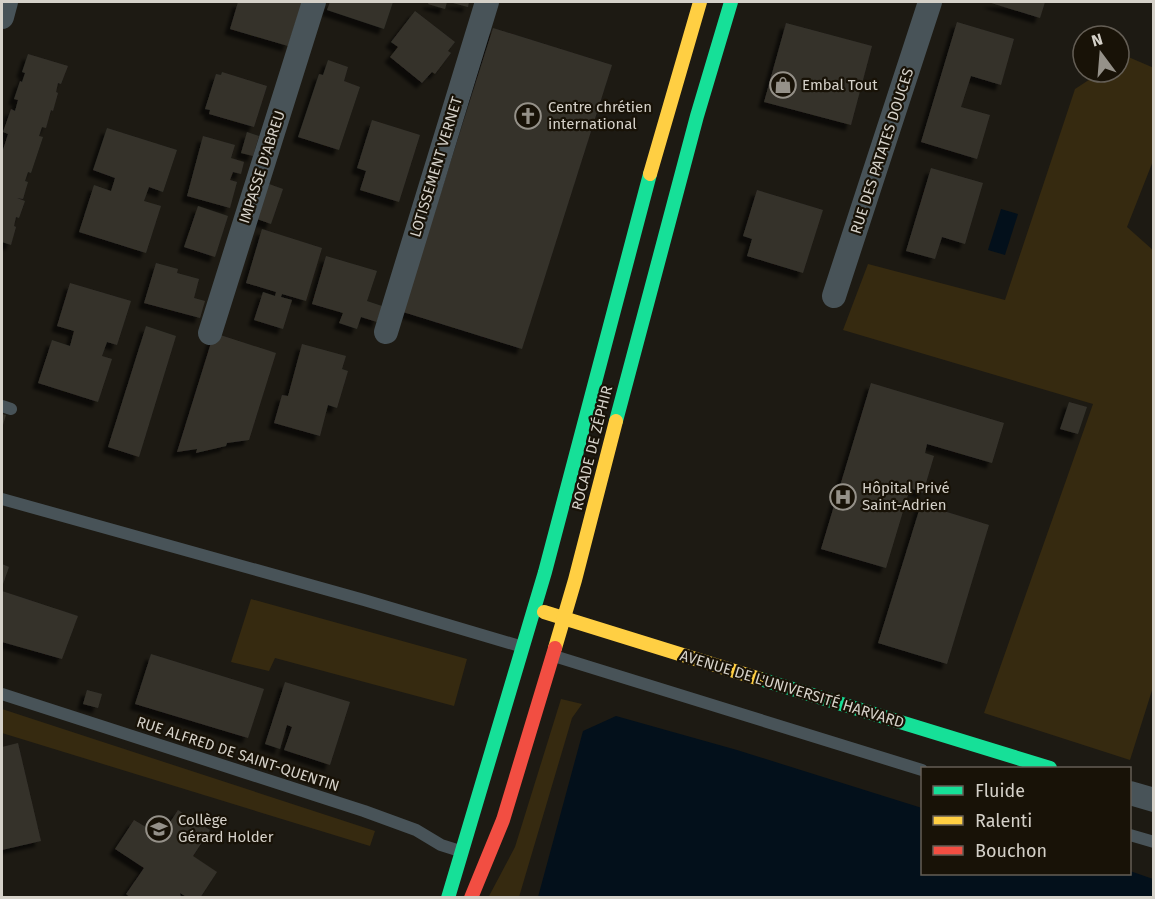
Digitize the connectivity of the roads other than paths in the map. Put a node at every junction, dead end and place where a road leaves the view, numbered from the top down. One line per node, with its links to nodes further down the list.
1 (6, 2): 7 (street)
2 (315, 2): 10 (street, IMPASSE D'ABREU)
3 (487, 2): 9 (street, LOTISSEMENT VERNET)
4 (700, 2): 12 (main road, ROCADE DE ZÉPHIR)
5 (731, 2): 13 (main road, ROCADE DE ZÉPHIR)
6 (925, 3): 8 (street, RUE DES PATATES DOUCES)
7 (2, 17)
8 (834, 296)
9 (386, 332)
10 (210, 333)
11 (2, 500): 14 (lane)
12 (534, 609): 13 (main road, AVENUE DE L'UNIVERSITÉ HARVARD); 14 (main road, ROCADE DE ZÉPHIR)
13 (564, 618): 14 (main road, ROCADE DE ZÉPHIR); 16 (main road, AVENUE DE L'UNIVERSITÉ HARVARD)
14 (538, 651): 17 (lane); 22 (main road, ROCADE DE ZÉPHIR); 24 (main road, ROCADE DE ZÉPHIR)
15 (2, 694): 22 (lane, RUE ALFRED DE SAINT-QUENTIN)
16 (1047, 767)
17 (921, 770)
18 (1131, 793): 19 (street)
19 (1154, 800)
20 (1131, 835): 21 (lane)
21 (1154, 842)
22 (461, 852): 23 (main road, ROCADE DE ZÉPHIR)
23 (448, 897)
24 (471, 897)

